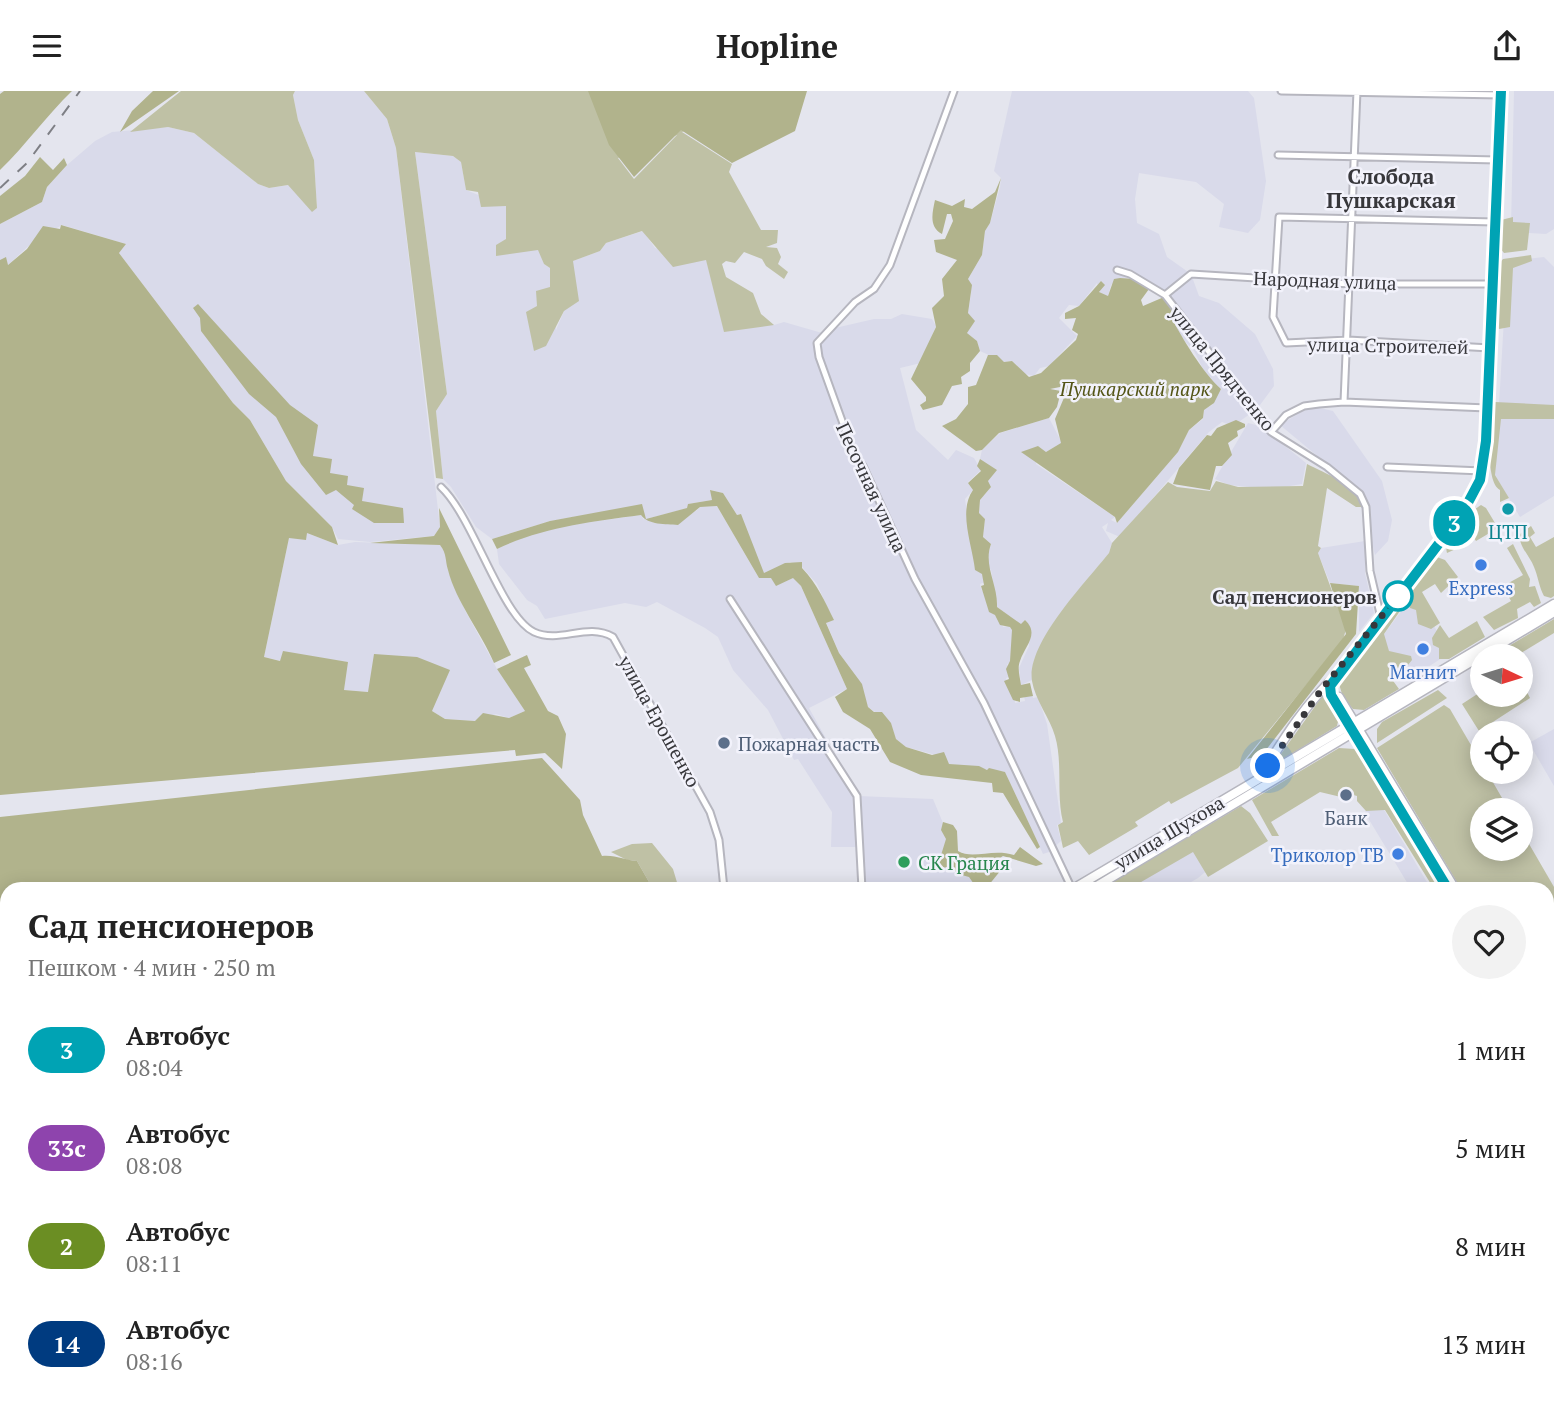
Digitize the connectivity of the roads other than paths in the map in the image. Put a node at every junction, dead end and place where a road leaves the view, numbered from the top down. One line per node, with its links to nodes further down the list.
1 (954, 91): 35 (street, Песочная улица)
2 (1281, 91): 3 (street)
3 (1357, 92): 4 (street); 7 (street)
4 (1424, 92): 5 (street)
5 (1501, 93): 8 (main road)
6 (1278, 155): 7 (street)
7 (1355, 156): 8 (street); 9 (street)
8 (1497, 160): 10 (main road)
9 (1352, 220): 10 (street); 12 (street); 13 (street)
10 (1495, 222): 14 (main road)
11 (1117, 270): 15 (street, улица Прядченко)
12 (1275, 279): 13 (street, Народная улица); 15 (street, Народная улица); 16 (street, улица Строителей)
13 (1350, 284): 14 (street, Народная улица); 16 (street)
14 (1492, 284): 17 (main road)
15 (1165, 295): 20 (street, улица Прядченко)
16 (1348, 340): 17 (street, улица Строителей); 18 (street)
17 (1490, 348): 19 (main road)
18 (1344, 402): 19 (street); 20 (street)
19 (1487, 408): 22 (main road)
20 (1271, 432): 26 (street, улица Прядченко)
21 (1387, 467): 22 (street)
22 (1482, 471): 26 (main road)
23 (441, 487): 33 (street, улица Ерошенко)
24 (730, 599): 34 (street)
25 (1553, 608): 28 (main road, улица Шухова)
26 (1381, 618): 27 (main road)
27 (1335, 677): 28 (main road); 29 (main road)
28 (1354, 727): 29 (main road, улица Шухова); 38 (main road); 39 (main road)
29 (1260, 781): 30 (main road, улица Шухова); 31 (main road, улица Шухова)
30 (1240, 789): 31 (main road); 32 (main road, улица Шухова)
31 (1244, 797): 32 (main road, улица Шухова)
32 (1102, 877): 36 (main road, улица Шухова); 37 (main road, улица Шухова)
33 (723, 882)
34 (862, 882)
35 (1069, 882)
36 (1090, 882)
37 (1098, 882)
38 (1444, 882)
39 (1451, 882)

